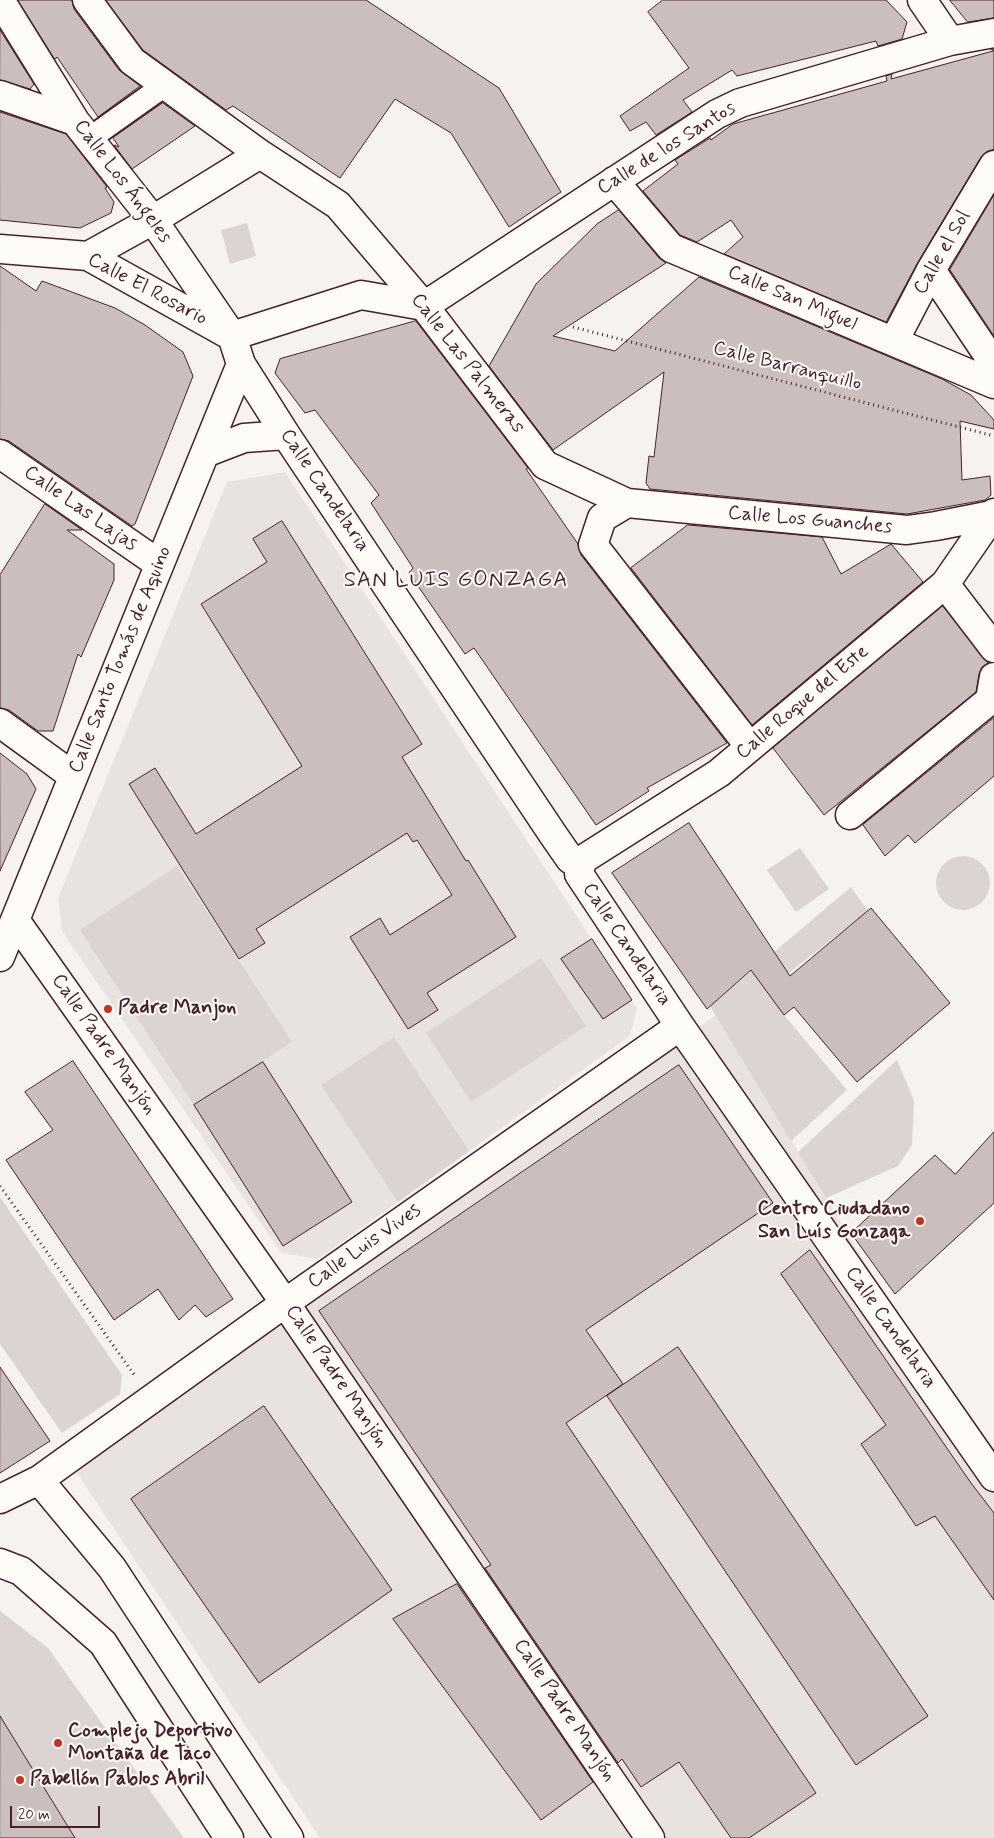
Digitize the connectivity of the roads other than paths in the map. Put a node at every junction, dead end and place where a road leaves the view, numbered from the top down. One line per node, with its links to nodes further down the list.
1 (0, 0): 8 (street, Calle Los Ángeles)
2 (87, 0): 6 (street, Calle Las Palmeras)
3 (922, 0): 5 (street)
4 (994, 33): 5 (street, Calle de los Santos)
5 (950, 41): 11 (street, Calle de los Santos)
6 (165, 85): 8 (street); 9 (street, Calle Las Palmeras)
7 (0, 95): 8 (street)
8 (82, 130): 12 (street, Calle Los Ángeles)
9 (260, 154): 12 (street); 16 (street, Calle Las Palmeras)
10 (994, 165): 15 (street, Calle el Sol)
11 (614, 181): 16 (street, Calle de los Santos); 18 (street, Calle San Miguel)
12 (154, 220): 14 (street); 17 (street, Calle Los Ángeles)
13 (0, 249): 14 (street, Calle El Rosario)
14 (88, 256): 17 (street, Calle El Rosario)
15 (932, 270): 18 (street, Calle el Sol); 20 (street)
16 (424, 306): 17 (street); 25 (street, Calle Las Palmeras)
17 (232, 336): 19 (street, Calle Los Ángeles)
18 (894, 341): 21 (street, Calle San Miguel)
19 (241, 364): 22 (street, Calle Candelaria); 23 (street, Calle Santo Tomás de Aquino)
20 (994, 364)
21 (994, 384)
22 (286, 435): 23 (street); 36 (street, Calle Candelaria)
23 (204, 453): 28 (street, Calle Santo Tomás de Aquino)
24 (0, 454): 28 (street, Calle Las Lajas)
25 (627, 503): 27 (street, Calle Los Guanches); 33 (street)
26 (993, 514): 27 (street, Calle Los Guanches); 29 (street, Calle Roque del Este)
27 (936, 526): 29 (street)
28 (160, 564): 34 (street, Calle Santo Tomás de Aquino)
29 (951, 577): 30 (street); 33 (street, Calle Roque del Este)
30 (994, 648)
31 (994, 677): 35 (street)
32 (0, 723): 34 (street)
33 (750, 747): 36 (street, Calle Roque del Este)
34 (74, 776): 37 (street, Calle Santo Tomás de Aquino)
35 (850, 815)
36 (582, 860): 39 (street, Calle Candelaria)
37 (14, 920): 38 (street, Calle Santo Tomás de Aquino); 40 (street, Calle Padre Manjón)
38 (0, 956)
39 (680, 1026): 40 (street, Calle Luis Vives); 41 (street, Calle Candelaria)
40 (285, 1303): 42 (street, Calle Luis Vives); 47 (street, Calle Padre Manjón)
41 (994, 1476)
42 (39, 1480): 43 (street, Calle Luis Vives); 46 (street)
43 (0, 1499)
44 (0, 1563): 45 (street)
45 (229, 1838)
46 (289, 1838)
47 (650, 1838)

